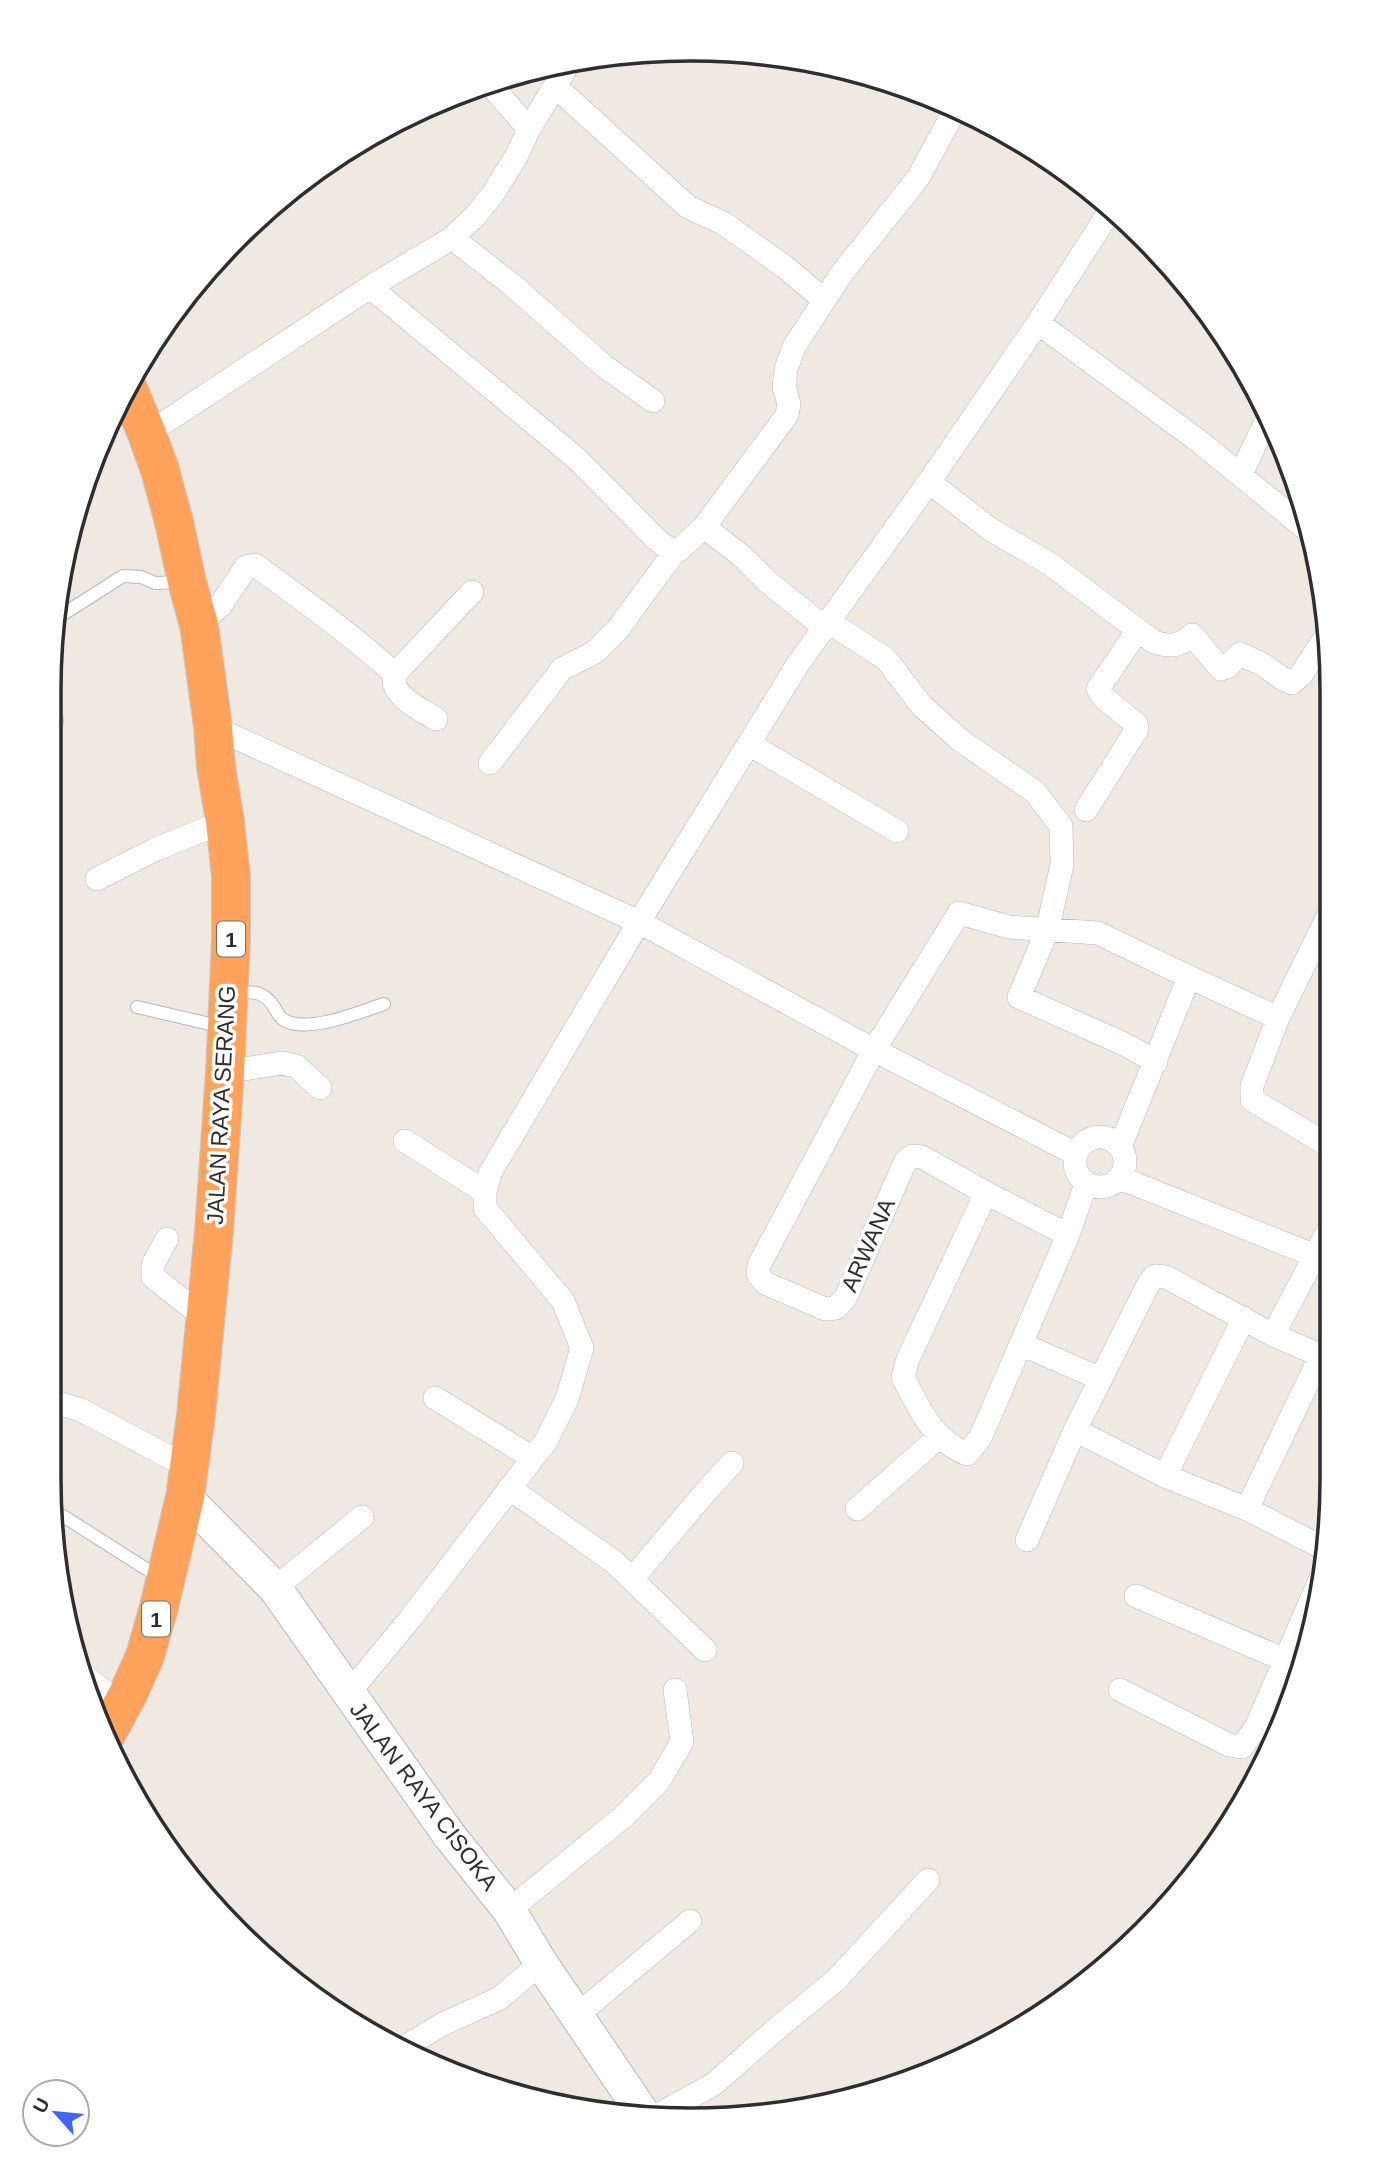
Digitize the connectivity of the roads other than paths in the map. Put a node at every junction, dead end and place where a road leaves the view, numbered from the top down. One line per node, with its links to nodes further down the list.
1 (562, 74): 2 (street)
2 (555, 86): 5 (street); 9 (street)
3 (497, 92): 5 (street)
4 (951, 118): 9 (street)
5 (529, 129): 7 (street)
6 (1106, 218): 10 (street)
7 (452, 238): 8 (street); 12 (street)
8 (370, 287): 14 (street); 19 (street)
9 (824, 300): 18 (street)
10 (1038, 323): 15 (street); 16 (street)
11 (133, 400): 14 (highway, JALAN RAYA SERANG / 1)
12 (653, 401)
13 (1262, 429): 15 (street)
14 (147, 434): 20 (highway, JALAN RAYA SERANG / 1)
15 (1241, 474): 17 (street)
16 (929, 482): 24 (street); 25 (street)
17 (1296, 520)
18 (704, 527): 19 (street); 24 (street)
19 (675, 551): 31 (street)
20 (187, 582): 22 (lane); 23 (highway, JALAN RAYA SERANG / 1)
21 (472, 592): 27 (street)
22 (67, 613)
23 (199, 625): 27 (street); 29 (highway, JALAN RAYA SERANG / 1)
24 (827, 625): 30 (street); 37 (street)
25 (1138, 630): 26 (street); 32 (street)
26 (1318, 649)
27 (395, 674): 28 (street)
28 (436, 719)
29 (213, 727): 33 (highway, JALAN RAYA SERANG / 1); 36 (street)
30 (749, 744): 34 (street); 36 (street)
31 (490, 763)
32 (1086, 810)
33 (225, 821): 35 (street); 42 (highway, JALAN RAYA SERANG / 1)
34 (897, 831)
35 (97, 879)
36 (639, 922): 44 (street); 54 (street)
37 (1048, 931): 39 (street); 44 (street); 45 (street)
38 (1320, 932): 43 (street)
39 (1189, 977): 43 (street); 45 (street)
40 (384, 1004): 42 (lane)
41 (137, 1007): 42 (lane)
42 (228, 1011): 46 (highway, JALAN RAYA SERANG / 1)
43 (1278, 1018): 48 (street)
44 (874, 1049): 51 (street); 55 (street, ARWANA)
45 (1156, 1062): 50 (street)
46 (225, 1072): 47 (street); 60 (highway, JALAN RAYA SERANG / 1)
47 (320, 1088)
48 (1320, 1140)
49 (405, 1141): 54 (street)
50 (1120, 1147): 51 (street); 52 (street)
51 (1076, 1154): 53 (street)
52 (1120, 1178): 53 (street); 58 (street)
53 (1086, 1184): 56 (street)
54 (485, 1192): 71 (street)
55 (986, 1193): 56 (street, ARWANA); 70 (street)
56 (1068, 1235): 63 (street)
57 (167, 1239): 60 (street)
58 (1320, 1257)
59 (1320, 1261): 62 (street)
60 (205, 1318): 74 (highway, JALAN RAYA SERANG / 1)
61 (1244, 1318): 62 (street); 66 (street); 73 (street)
62 (1273, 1335): 64 (street)
63 (1021, 1344): 66 (street); 70 (street)
64 (1320, 1355)
65 (1320, 1365): 77 (street)
66 (1101, 1379): 69 (street)
67 (435, 1398): 71 (street)
68 (61, 1404): 74 (street)
69 (1075, 1430): 73 (street); 80 (street)
70 (939, 1437): 76 (street)
71 (533, 1458): 75 (street)
72 (732, 1464): 82 (street)
73 (1165, 1476): 77 (street)
74 (186, 1482): 83 (highway, JALAN RAYA SERANG / 1); 84 (street, JALAN RAYA CISOKA)
75 (509, 1488): 82 (street); 91 (street)
76 (857, 1509)
77 (1247, 1509): 81 (street)
78 (63, 1516): 83 (lane)
79 (362, 1517): 84 (street)
80 (1027, 1540)
81 (1316, 1544)
82 (632, 1579): 87 (street)
83 (166, 1581): 92 (highway, JALAN RAYA SERANG / 1)
84 (275, 1588): 91 (street, JALAN RAYA CISOKA)
85 (1136, 1596): 88 (street)
86 (1305, 1613): 88 (street)
87 (705, 1650)
88 (1285, 1660): 89 (street)
89 (1120, 1689)
90 (675, 1690): 94 (street)
91 (348, 1694): 94 (street, JALAN RAYA CISOKA)
92 (114, 1720)
93 (928, 1880): 100 (street)
94 (509, 1910): 96 (street, JALAN RAYA CISOKA)
95 (690, 1921): 97 (street)
96 (541, 1963): 97 (street, JALAN RAYA CISOKA); 98 (street)
97 (576, 2016): 99 (street, JALAN RAYA CISOKA)
98 (412, 2043)
99 (637, 2105)
100 (672, 2107)

